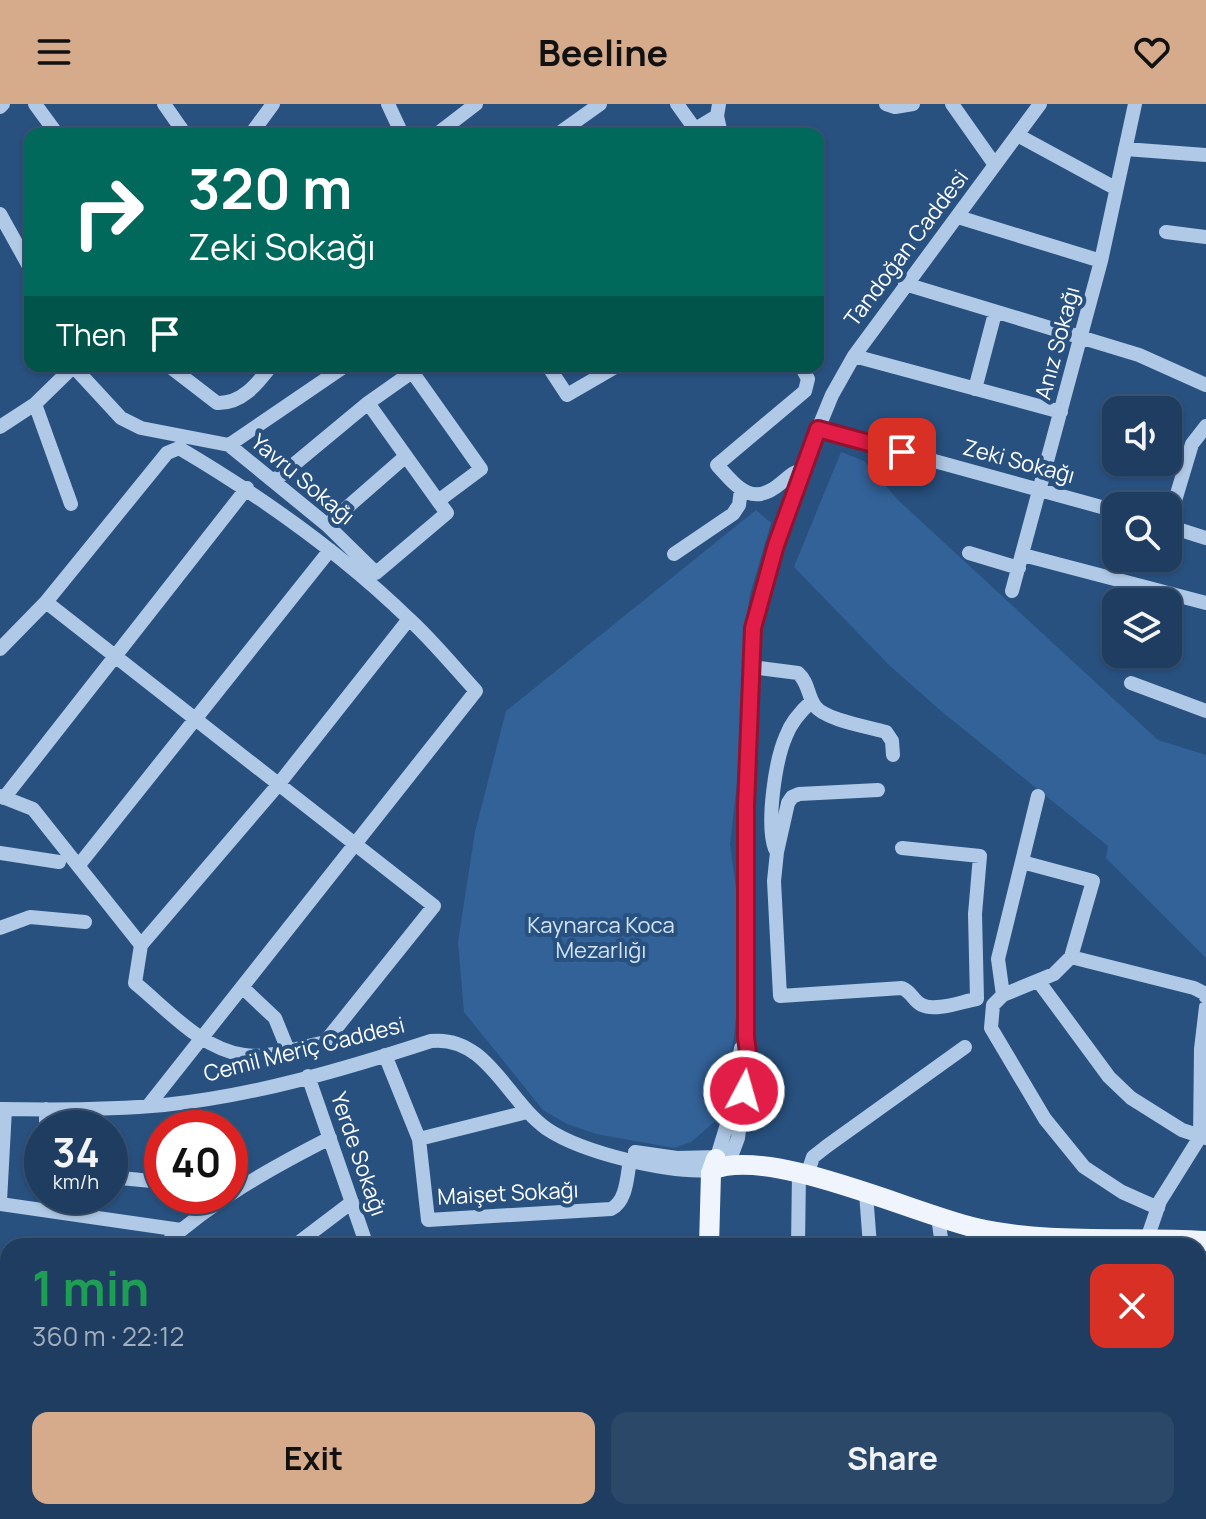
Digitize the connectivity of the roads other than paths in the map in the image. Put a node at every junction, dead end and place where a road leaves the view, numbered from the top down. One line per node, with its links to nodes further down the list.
1 (35, 104): 14 (street)
2 (164, 104): 15 (street)
3 (273, 104): 16 (street)
4 (388, 104): 17 (street)
5 (476, 104): 18 (street)
6 (600, 104): 19 (street)
7 (677, 104): 20 (street)
8 (886, 104): 9 (street)
9 (913, 104)
10 (952, 104): 25 (street)
11 (1040, 104): 22 (street, Tandoğan Caddesi)
12 (1135, 104): 23 (street, Anız Sokağı)
13 (718, 110): 21 (street)
14 (53, 128)
15 (181, 128)
16 (255, 128)
17 (397, 128)
18 (445, 128)
19 (566, 128)
20 (689, 128)
21 (695, 128)
22 (1019, 136): 25 (street, Tandoğan Caddesi); 26 (street)
23 (1125, 149): 24 (street); 26 (street, Anız Sokağı)
24 (1206, 155)
25 (995, 165): 28 (street, Tandoğan Caddesi)
26 (1115, 188): 32 (street, Anız Sokağı)
27 (0, 214): 31 (street)
28 (958, 217): 32 (street); 33 (street, Tandoğan Caddesi)
29 (1166, 232): 30 (street)
30 (1206, 237)
31 (24, 257)
32 (1101, 261): 35 (street, Anız Sokağı)
33 (905, 284): 34 (street); 36 (street, Tandoğan Caddesi)
34 (995, 313): 35 (street); 48 (street)
35 (1080, 337): 47 (street); 51 (street, Anız Sokağı)
36 (854, 356): 48 (street); 54 (street, Tandoğan Caddesi)
37 (68, 372): 50 (street)
38 (79, 372): 55 (street, Yavru Sokağı)
39 (181, 372): 40 (street)
40 (266, 372)
41 (336, 372): 55 (street)
42 (406, 372): 49 (street)
43 (412, 372): 63 (street)
44 (552, 372): 45 (street)
45 (607, 372)
46 (804, 372): 60 (street)
47 (1206, 385)
48 (975, 389): 51 (street)
49 (368, 403): 56 (street); 58 (street)
50 (35, 404): 53 (street); 64 (street)
51 (1061, 412): 61 (street, Anız Sokağı)
52 (1206, 426): 62 (street)
53 (0, 427)
54 (818, 429): 57 (street, Tandoğan Caddesi); 61 (street, Zeki Sokağı)
55 (229, 445): 58 (street, Yavru Sokağı)
56 (406, 456): 63 (street); 66 (street)
57 (803, 470): 60 (street); 79 (street, Tandoğan Caddesi)
58 (274, 481): 66 (street, Yavru Sokağı)
59 (247, 488): 69 (street); 74 (street); 78 (street)
60 (741, 490): 71 (street)
61 (1041, 490): 65 (street, Zeki Sokağı); 72 (street, Anız Sokağı)
62 (1178, 492)
63 (438, 501): 66 (street, Yavru Sokağı)
64 (71, 504)
65 (1102, 507)
66 (327, 525)
67 (1182, 530): 68 (street)
68 (1206, 538)
69 (330, 550): 76 (street); 83 (street)
70 (969, 553): 72 (street)
71 (674, 554)
72 (1021, 561): 73 (street, Anız Sokağı); 75 (street)
73 (1012, 591)
74 (46, 602): 77 (street); 78 (street)
75 (1206, 603)
76 (409, 619): 85 (street); 89 (street)
77 (0, 649)
78 (118, 656): 83 (street); 88 (street)
79 (751, 667): 81 (street); 119 (street, Tandoğan Caddesi)
80 (1131, 683): 82 (street)
81 (812, 701): 84 (street); 91 (street)
82 (1206, 711)
83 (196, 719): 85 (street); 95 (street)
84 (893, 755)
85 (278, 785): 89 (street); 98 (street)
86 (878, 790): 91 (street)
87 (1038, 796): 94 (street)
88 (2, 797): 95 (street)
89 (356, 845): 101 (street); 107 (street)
90 (902, 848): 91 (street)
91 (777, 852)
92 (0, 853): 93 (street)
93 (59, 862)
94 (1022, 862): 99 (street); 102 (street)
95 (79, 865): 98 (street)
96 (85, 922): 97 (street)
97 (0, 928)
98 (141, 945): 105 (street)
99 (1071, 957): 100 (street); 103 (street)
100 (1039, 982): 102 (street); 114 (street)
101 (242, 987): 105 (street); 107 (street)
102 (1003, 995): 125 (street)
103 (1206, 997)
104 (1206, 1007): 114 (street)
105 (201, 1038): 107 (street); 110 (street)
106 (965, 1047): 120 (street)
107 (288, 1050)
108 (385, 1055): 109 (street, Cemil Meriç Caddesi); 113 (street, Cemil Meriç Caddesi); 116 (street, Maişet Sokağı)
109 (308, 1076): 110 (street, Cemil Meriç Caddesi); 115 (street, Yerde Sokağı)
110 (148, 1106): 112 (street, Cemil Meriç Caddesi)
111 (2, 1109): 112 (street, Cemil Meriç Caddesi); 123 (street)
112 (46, 1109)
113 (527, 1112): 116 (street); 117 (street, Cemil Meriç Caddesi)
114 (1203, 1137): 125 (street)
115 (330, 1138): 121 (street); 124 (street, Yerde Sokağı)
116 (419, 1139): 118 (street, Maişet Sokağı)
117 (579, 1144): 118 (street, Cemil Meriç Caddesi); 119 (street, Cemil Meriç Caddesi)
118 (630, 1160): 119 (street, Cemil Meriç Caddesi)
119 (722, 1161): 120 (main road, Cemil Meriç Caddesi); 132 (main road); 133 (main road)
120 (803, 1173): 122 (main road, Cemil Meriç Caddesi); 134 (street)
121 (248, 1183)
122 (866, 1193): 127 (main road, Cemil Meriç Caddesi); 135 (street)
123 (0, 1202): 128 (street)
124 (352, 1202): 130 (street); 131 (street, Yerde Sokağı)
125 (1158, 1208): 138 (street)
126 (204, 1214): 128 (street)
127 (938, 1216): 136 (street); 137 (main road, Cemil Meriç Caddesi)
128 (181, 1230): 129 (street)
129 (172, 1238)
130 (305, 1238)
131 (364, 1238)
132 (710, 1238)
133 (719, 1238)
134 (799, 1238)
135 (869, 1238)
136 (941, 1238)
137 (1057, 1238)
138 (1147, 1238)

